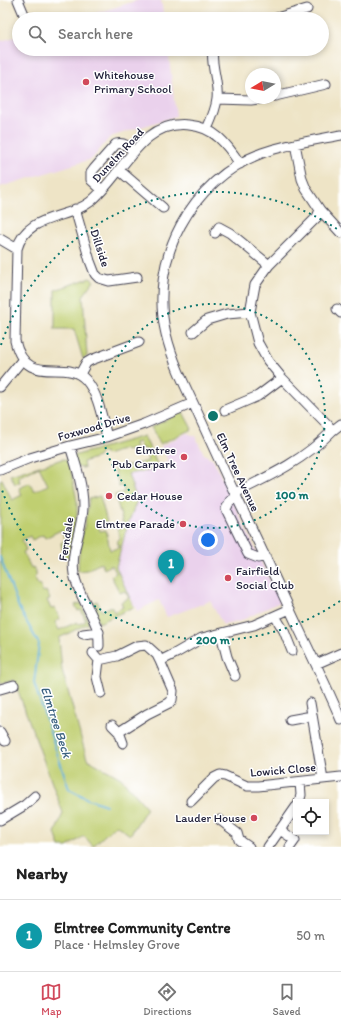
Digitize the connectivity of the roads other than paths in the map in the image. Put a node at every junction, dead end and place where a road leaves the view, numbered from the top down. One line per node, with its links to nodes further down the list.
1 (18, 0): 3 (street)
2 (307, 9): 4 (street)
3 (23, 12)
4 (296, 12)
5 (212, 56): 8 (street)
6 (326, 84): 7 (street)
7 (281, 95)
8 (217, 99): 9 (street); 10 (street)
9 (245, 100)
10 (207, 129): 13 (street, Dunelm Road); 14 (street, Dunelm Road)
11 (341, 136): 12 (street, Elm Tree Avenue)
12 (295, 144): 14 (street, Elm Tree Avenue); 19 (street)
13 (134, 152): 15 (street, Dunelm Road); 16 (street)
14 (240, 164): 33 (street, Elm Tree Avenue)
15 (119, 170): 16 (street, Dunelm Road); 17 (street)
16 (102, 190): 18 (street, Dunelm Road)
17 (160, 202)
18 (75, 209): 23 (street, Dunelm Road); 25 (street, Dillside)
19 (320, 210): 21 (street); 24 (street)
20 (215, 233): 24 (street)
21 (341, 233)
22 (0, 239): 23 (street)
23 (17, 249): 29 (street, Dunelm Road)
24 (269, 265): 26 (street)
25 (130, 275)
26 (250, 312): 27 (street); 31 (street)
27 (193, 332)
28 (139, 342): 30 (street)
29 (23, 359): 30 (street); 32 (street)
30 (80, 374): 37 (street)
31 (282, 378): 34 (street); 36 (street)
32 (0, 387)
33 (193, 403): 37 (street, Foxwood Drive); 40 (street, Elm Tree Avenue)
34 (225, 410)
35 (341, 424): 36 (street)
36 (332, 431): 40 (street)
37 (107, 437): 38 (street, Foxwood Drive)
38 (70, 446): 39 (street, Foxwood Drive); 44 (street, Ferndale)
39 (0, 470)
40 (236, 495): 41 (street, Elm Tree Avenue); 41 (street)
41 (265, 555): 42 (street, Elm Tree Avenue)
42 (290, 609): 43 (street); 51 (street, Elm Tree Avenue)
43 (275, 616): 46 (street); 48 (street)
44 (98, 632): 45 (street); 47 (street, Ferndale)
45 (83, 634)
46 (221, 634): 50 (street); 52 (street)
47 (99, 646)
48 (292, 651)
49 (341, 653): 51 (street)
50 (160, 661): 55 (street); 62 (street)
51 (316, 664): 59 (street, Elm Tree Avenue)
52 (235, 676)
53 (14, 685): 54 (street)
54 (0, 689)
55 (101, 693)
56 (310, 703): 57 (street)
57 (312, 716): 58 (street); 66 (street)
58 (290, 720)
59 (341, 720)
60 (112, 725): 62 (street)
61 (0, 732): 63 (street)
62 (119, 732): 64 (street)
63 (5, 741)
64 (123, 743)
65 (341, 777): 66 (street, Lowick Close)
66 (323, 779): 67 (street, Lowick Close)
67 (300, 782): 69 (street); 70 (street, Lowick Close)
68 (35, 796): 72 (street)
69 (300, 799)
70 (191, 801)
71 (293, 811): 74 (street)
72 (0, 820)
73 (220, 820): 75 (street)
74 (280, 830): 76 (street); 77 (street)
75 (250, 847)
76 (268, 847)
77 (290, 847)

